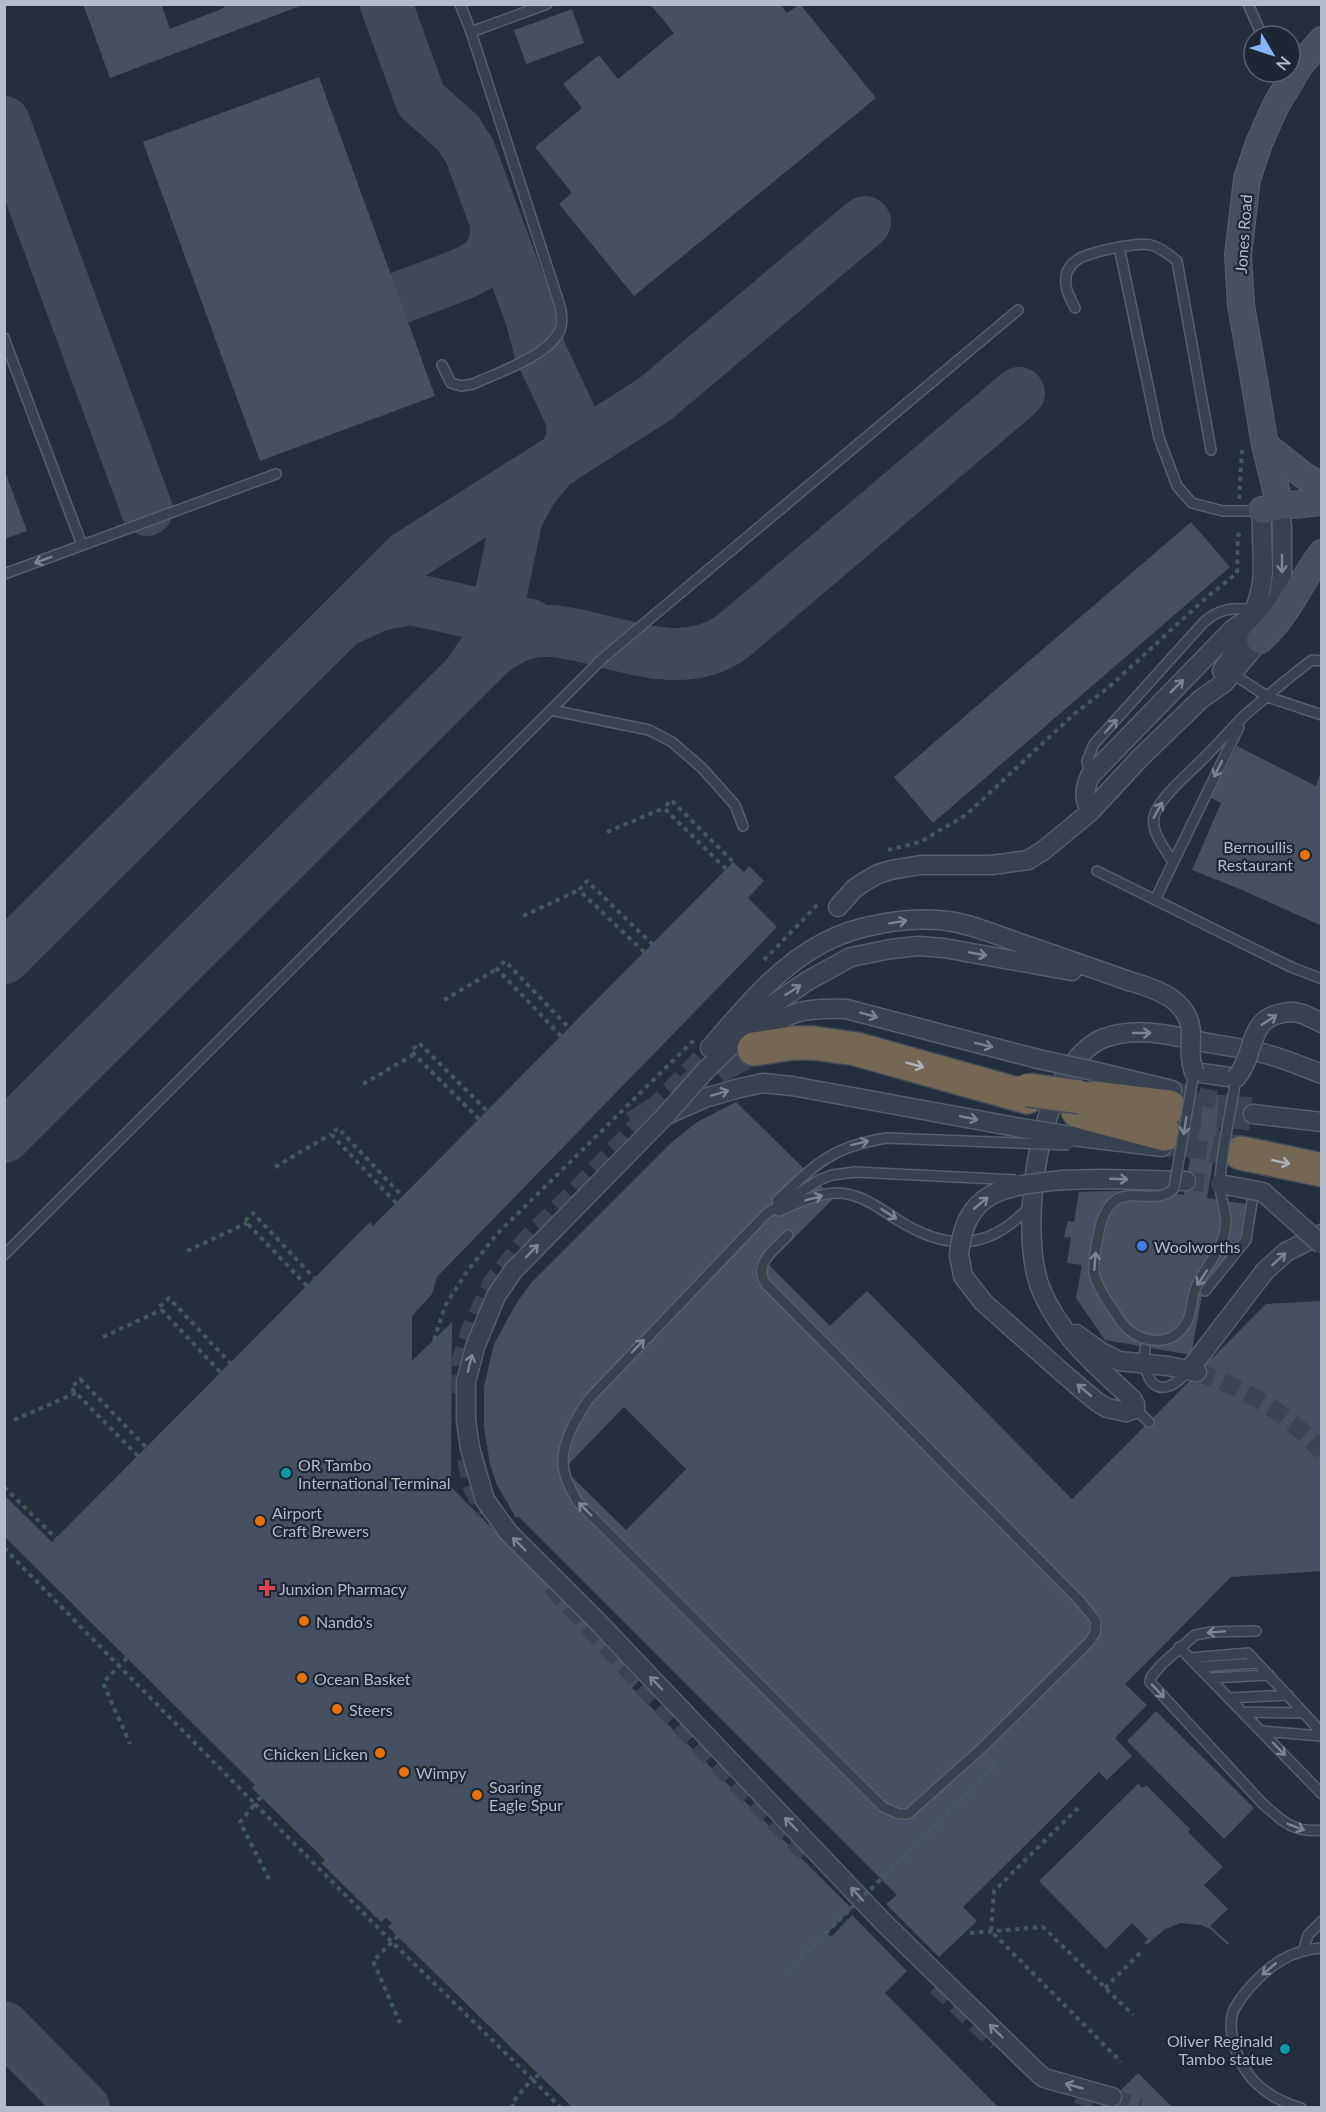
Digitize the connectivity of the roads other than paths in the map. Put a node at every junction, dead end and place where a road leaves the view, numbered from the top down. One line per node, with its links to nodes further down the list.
1 (460, 4): 5 (lane)
2 (547, 4): 5 (lane)
3 (1248, 4): 4 (lane)
4 (1257, 24)
5 (471, 32): 11 (lane)
6 (1322, 40): 12 (street, Jones Road)
7 (1119, 247): 8 (lane); 13 (lane); 16 (lane)
8 (1075, 308)
9 (1017, 310): 26 (lane)
10 (4, 338): 18 (lane)
11 (442, 365)
12 (1265, 444): 15 (street); 16 (street, Jones Road)
13 (1211, 450)
14 (276, 474): 18 (lane)
15 (1322, 485)
16 (1272, 499): 17 (street); 21 (street); 21 (street, one-way to 21)
17 (1322, 502)
18 (82, 545): 20 (lane, one-way to 20)
19 (1322, 553): 21 (street)
20 (4, 574)
21 (1256, 622): 23 (street); 25 (street); 29 (street, one-way to 21); 29 (lane, one-way to 21)
22 (1322, 661): 24 (lane)
23 (1233, 674): 24 (lane); 25 (street)
24 (1268, 697): 27 (lane); 28 (lane)
25 (1202, 699): 30 (street)
26 (551, 710): 31 (lane); 63 (lane)
27 (1322, 715)
28 (1244, 716): 32 (lane, one-way to 32); 32 (lane, one-way to 28)
29 (1090, 776): 30 (street)
30 (1090, 812): 35 (street)
31 (743, 825)
32 (1173, 862): 34 (lane)
33 (1096, 871): 34 (lane)
34 (1155, 900): 36 (lane)
35 (838, 907)
36 (1322, 979)
37 (1129, 981): 39 (street, one-way to 37); 41 (street, one-way to 37); 42 (street, bridge)
38 (1322, 1023): 44 (street, one-way to 38, bridge)
39 (710, 1048)
40 (754, 1049): 48 (highway, one-way to 48)
41 (704, 1072): 46 (street, one-way to 46, bridge); 47 (street, bridge)
42 (1194, 1072): 44 (street); 54 (lane, one-way to 54, bridge)
43 (1322, 1074): 57 (street, one-way to 43)
44 (1236, 1078): 55 (lane, bridge)
45 (1251, 1111): 49 (street)
46 (1078, 1112): 48 (highway, bridge); 48 (lane, bridge); 50 (highway); 50 (street)
47 (666, 1115): 48 (street, one-way to 48); 86 (street, one-way to 47)
48 (1024, 1115): 58 (lane, one-way to 48)
49 (1322, 1122)
50 (1162, 1125)
51 (1241, 1153): 52 (highway, one-way to 52)
52 (1322, 1170)
53 (1063, 1180): 54 (street, one-way to 54); 58 (lane, bridge); 66 (street, one-way to 53, bridge)
54 (1181, 1181): 55 (lane, one-way to 54, bridge)
55 (1215, 1184): 56 (street, bridge)
56 (1254, 1189): 62 (street, bridge); 64 (lane)
57 (1033, 1202): 59 (lane, one-way to 57); 65 (street)
58 (766, 1214): 59 (lane)
59 (757, 1225): 60 (lane, one-way to 59)
60 (788, 1234)
61 (1322, 1234): 65 (street, one-way to 61)
62 (1322, 1245)
63 (4, 1255)
64 (1205, 1291)
65 (1045, 1298): 66 (street)
66 (1135, 1409): 67 (lane)
67 (1149, 1422)
68 (1256, 1631): 69 (lane, one-way to 69)
69 (1179, 1647): 70 (lane); 82 (lane, one-way to 82)
70 (1190, 1658): 71 (lane); 72 (lane)
71 (1257, 1662): 72 (lane); 73 (lane)
72 (1198, 1667): 74 (lane)
73 (1269, 1675): 74 (lane); 75 (lane)
74 (1210, 1678): 76 (lane)
75 (1288, 1695): 76 (lane); 78 (lane)
76 (1229, 1698): 77 (lane)
77 (1243, 1712): 78 (lane); 79 (lane)
78 (1304, 1713): 80 (lane)
79 (1261, 1731): 80 (lane); 81 (lane, one-way to 81)
80 (1321, 1737)
81 (1322, 1794)
82 (1322, 1830)
83 (1322, 1921): 85 (lane)
84 (1322, 1948): 85 (lane)
85 (1305, 1949): 87 (lane, one-way to 87)
86 (1112, 2097)
87 (1300, 2108)

